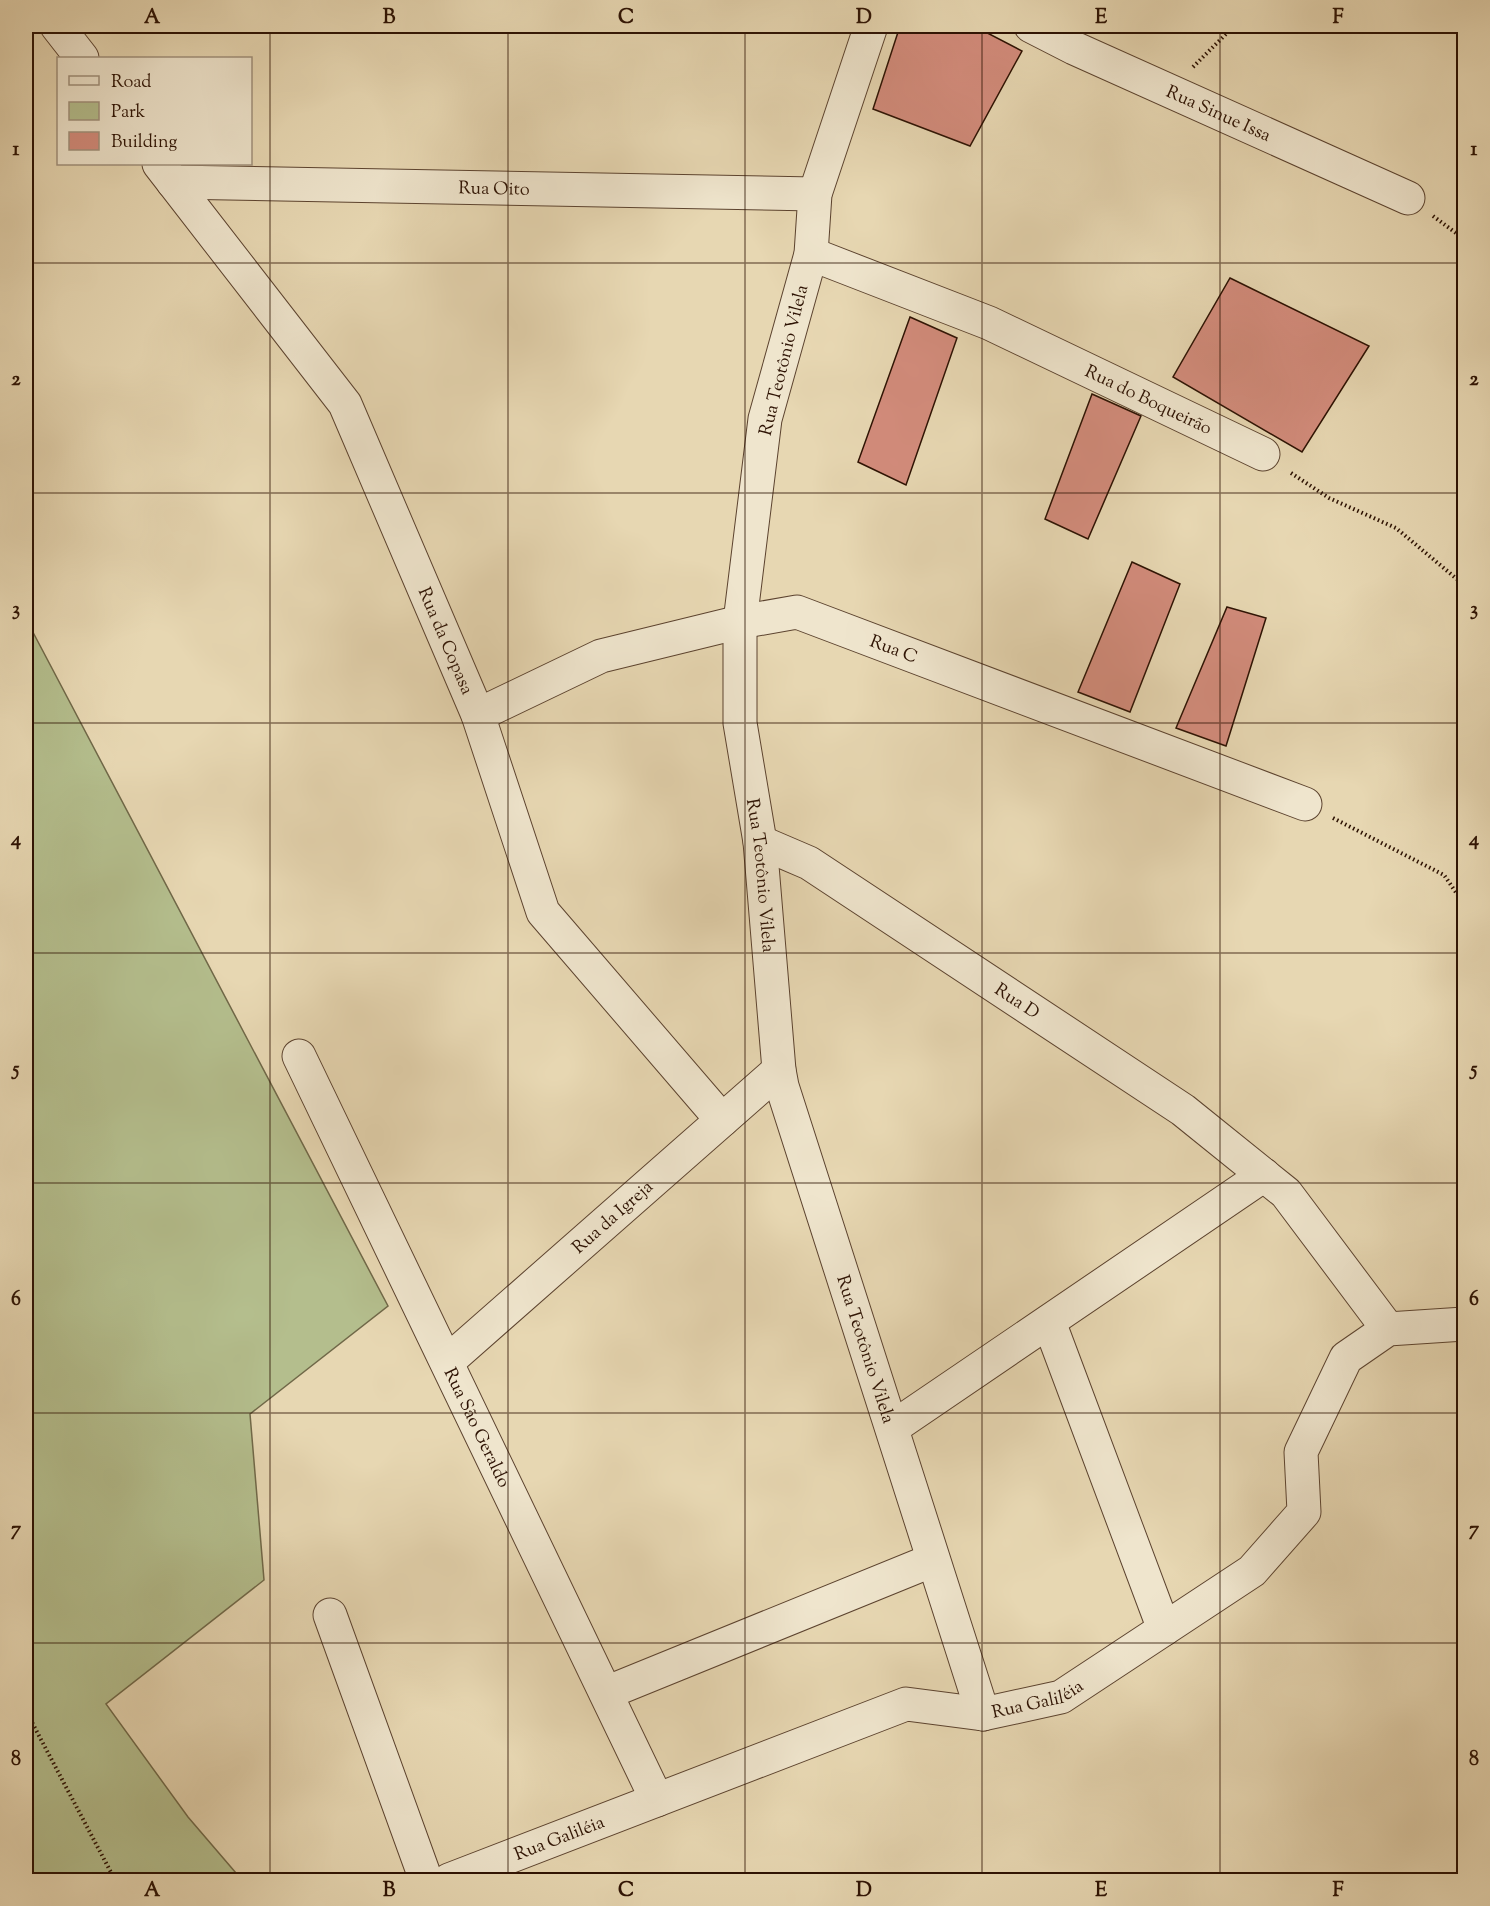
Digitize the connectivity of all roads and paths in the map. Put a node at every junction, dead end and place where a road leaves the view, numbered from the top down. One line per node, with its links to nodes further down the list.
1 (57, 26): 5 (street)
2 (871, 26): 8 (street, Rua Teotônio Vilela)
3 (1031, 26): 6 (street, Rua Sinue Issa)
4 (1234, 26): 6 (path)
5 (81, 57)
6 (1169, 90): 9 (street, Rua Sinue Issa)
7 (166, 173): 8 (street, Rua Oito); 14 (street, Rua da Copasa)
8 (814, 194): 10 (street, Rua Teotônio Vilela)
9 (1408, 198)
10 (811, 254): 11 (street, Rua do Boqueirão); 13 (street, Rua Teotônio Vilela)
11 (1263, 454): 12 (path)
12 (1464, 585)
13 (740, 622): 14 (street, Rua C); 15 (street, Rua C); 16 (street, Rua Teotônio Vilela)
14 (478, 715): 20 (street, Rua da Copasa)
15 (1305, 804): 17 (path)
16 (760, 842): 19 (street, Rua Teotônio Vilela); 21 (street, Rua D)
17 (1464, 904)
18 (299, 1056): 25 (street, Rua São Geraldo)
19 (779, 1070): 20 (street, Rua da Igreja); 26 (street, Rua Teotônio Vilela)
20 (722, 1120): 25 (street, Rua da Igreja)
21 (1264, 1175): 22 (street); 24 (street, Rua D)
22 (1049, 1322): 26 (street); 29 (street)
23 (1464, 1324): 24 (street)
24 (1388, 1329): 29 (street, Rua Galiléia)
25 (447, 1362): 30 (street, Rua São Geraldo)
26 (892, 1428): 27 (street, Rua Teotônio Vilela)
27 (933, 1560): 30 (street); 32 (street, Rua Teotônio Vilela)
28 (330, 1616): 35 (street)
29 (1164, 1629): 32 (street, Rua Galiléia)
30 (606, 1693): 33 (street, Rua São Geraldo)
31 (26, 1711): 34 (path)
32 (983, 1714): 33 (street, Rua Galiléia)
33 (657, 1800): 36 (street, Rua Galiléia)
34 (116, 1881)
35 (426, 1881)
36 (449, 1881)

